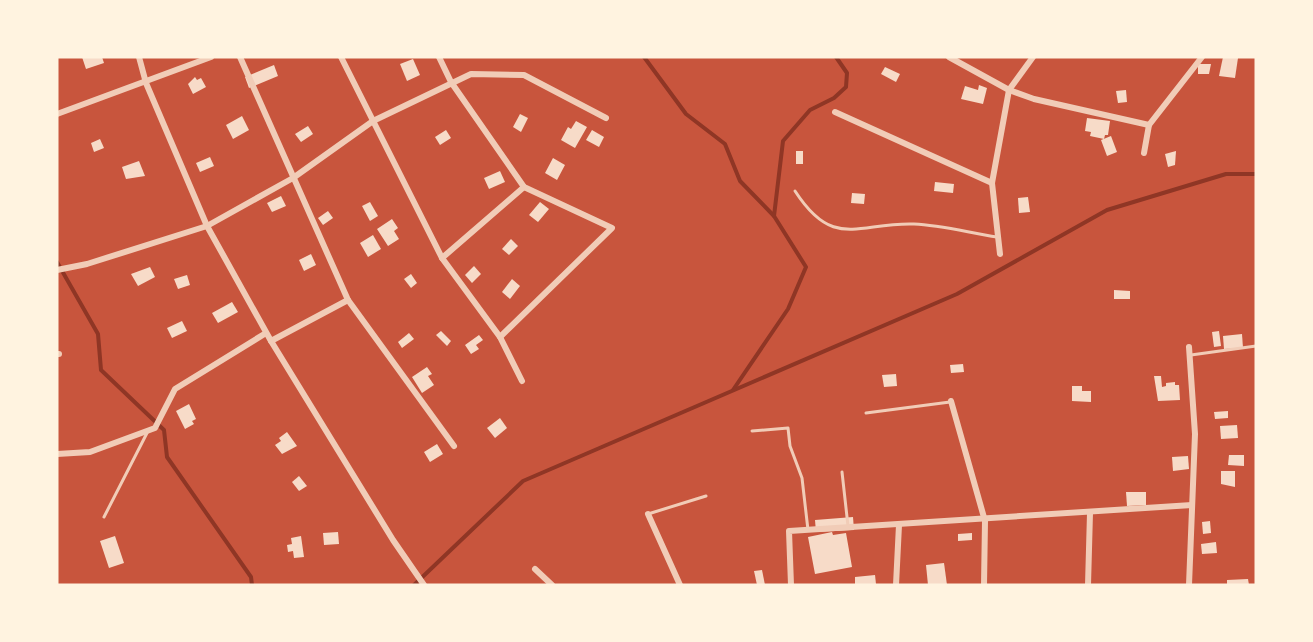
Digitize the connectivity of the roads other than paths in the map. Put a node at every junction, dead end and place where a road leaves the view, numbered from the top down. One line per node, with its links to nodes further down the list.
1 (139, 57): 10 (street)
2 (211, 57): 10 (street)
3 (240, 57): 18 (street)
4 (341, 57): 15 (street)
5 (439, 57): 9 (street)
6 (948, 57): 11 (street)
7 (1033, 57): 11 (street)
8 (1202, 57): 16 (street)
9 (450, 82): 14 (street); 15 (street); 20 (street)
10 (146, 83): 13 (street); 22 (street)
11 (1010, 90): 16 (street); 19 (street)
12 (835, 112): 19 (street)
13 (57, 114)
14 (606, 118)
15 (373, 121): 18 (street); 25 (street)
16 (1149, 125): 17 (street)
17 (1144, 153)
18 (293, 178): 22 (street); 27 (street)
19 (992, 183): 23 (street)
20 (524, 187): 25 (street); 29 (street)
21 (795, 191): 23 (lane)
22 (207, 226): 26 (street); 28 (street)
23 (998, 238): 24 (street)
24 (1000, 254)
25 (442, 258): 29 (street)
26 (57, 270)
27 (348, 300): 30 (street); 39 (street)
28 (267, 333): 30 (street); 38 (street)
29 (500, 337): 34 (street)
30 (271, 341): 52 (street)
31 (1256, 346): 33 (lane)
32 (1189, 347): 33 (street)
33 (1190, 356): 43 (street)
34 (522, 381)
35 (951, 401): 36 (lane); 47 (street)
36 (866, 413)
37 (752, 431): 50 (lane)
38 (147, 432): 40 (street); 46 (lane)
39 (454, 446)
40 (57, 454)
41 (842, 472): 49 (lane)
42 (706, 496): 45 (lane)
43 (1192, 506): 44 (street); 59 (street)
44 (1090, 513): 47 (street); 58 (street)
45 (648, 514): 54 (street)
46 (104, 517)
47 (985, 521): 48 (street); 57 (street)
48 (899, 525): 49 (street); 56 (street)
49 (848, 528): 50 (street)
50 (808, 530): 55 (street)
51 (535, 569): 53 (street)
52 (424, 585)
53 (552, 585)
54 (680, 585)
55 (790, 585)
56 (896, 585)
57 (984, 585)
58 (1088, 585)
59 (1189, 585)

